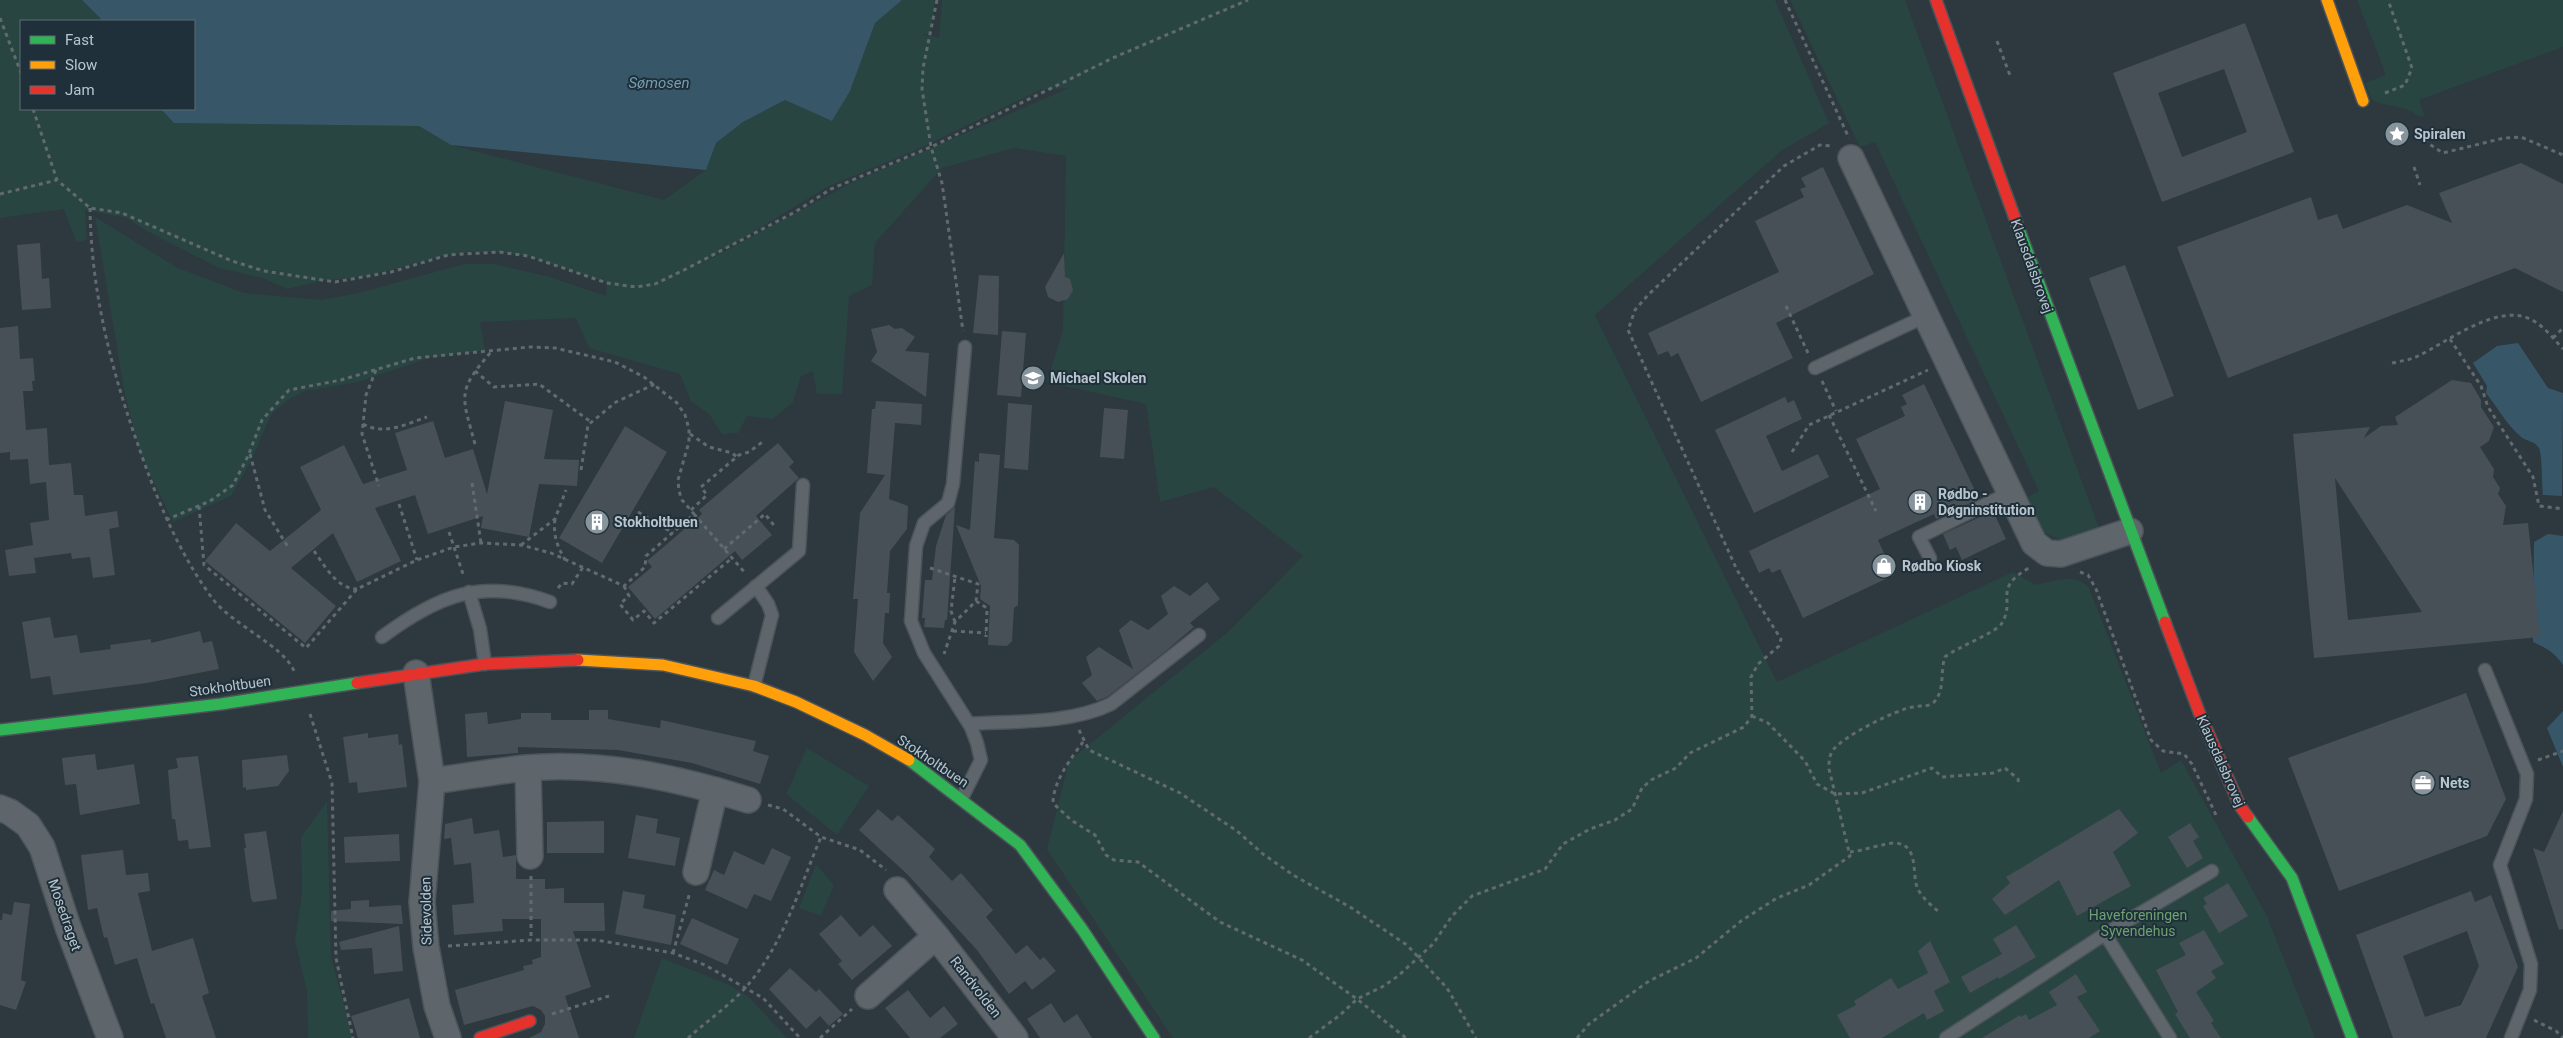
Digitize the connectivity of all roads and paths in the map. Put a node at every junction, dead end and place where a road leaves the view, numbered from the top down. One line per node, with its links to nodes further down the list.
1 (937, 0): 14 (path)
2 (1248, 0): 14 (path)
3 (1784, 0): 16 (path)
4 (1936, 0): 61 (street, Klausdalsbrovej)
5 (2327, 0): 11 (street)
6 (2388, 0): 11 (path)
7 (0, 18): 9 (path)
8 (1998, 41): 10 (path)
9 (20, 70)
10 (2011, 78)
11 (2363, 101)
12 (33, 110): 18 (path)
13 (2417, 136): 15 (path)
14 (931, 147): 21 (path); 26 (path)
15 (2563, 156)
16 (1851, 158): 22 (street); 99 (path)
17 (2414, 167): 19 (path)
18 (58, 180): 20 (path); 21 (path)
19 (2420, 185)
20 (0, 194)
21 (90, 208): 59 (path)
22 (1926, 316): 29 (street); 31 (lane)
23 (2563, 328): 24 (path)
24 (2553, 338): 25 (path); 27 (path)
25 (2450, 339): 30 (path); 53 (path)
26 (965, 346): 75 (lane)
27 (2563, 349)
28 (492, 352): 32 (path); 33 (path); 34 (path)
29 (1947, 362): 35 (path); 50 (street)
30 (2392, 363)
31 (1815, 368)
32 (377, 369): 38 (path); 43 (path)
33 (475, 371): 37 (path); 41 (path)
34 (655, 384): 37 (path); 39 (path)
35 (1828, 415): 42 (path); 55 (path)
36 (427, 417): 38 (path)
37 (591, 422): 45 (path)
38 (363, 423): 48 (path)
39 (689, 434): 44 (path); 54 (path)
40 (765, 440): 44 (path)
41 (476, 444)
42 (1792, 452)
43 (249, 454): 52 (path); 66 (path)
44 (737, 457): 54 (path)
45 (581, 470)
46 (472, 483): 64 (path)
47 (803, 485): 82 (lane)
48 (378, 486)
49 (566, 490): 58 (path)
50 (2009, 493): 61 (street); 71 (lane)
51 (399, 504): 73 (path)
52 (199, 506): 59 (path); 83 (path)
53 (2563, 509)
54 (691, 510): 57 (path)
55 (1876, 511)
56 (638, 512): 63 (path)
57 (694, 514): 63 (path); 68 (path)
58 (555, 518): 65 (path); 74 (path)
59 (166, 520): 97 (path)
60 (776, 528): 68 (path)
61 (2130, 531): 148 (street, Klausdalsbrovej)
62 (449, 532): 67 (path)
63 (673, 533): 81 (path)
64 (481, 543): 65 (path); 67 (path)
65 (521, 545): 74 (path)
66 (288, 547)
67 (454, 547): 73 (path); 84 (path)
68 (724, 549): 70 (path)
69 (314, 551): 83 (path)
70 (732, 558): 81 (path); 82 (path)
71 (1930, 558)
72 (2026, 559): 77 (path)
73 (417, 560): 83 (path)
74 (565, 560): 76 (path)
75 (915, 563): 80 (path); 95 (lane)
76 (583, 568): 81 (path); 86 (path)
77 (2030, 568): 79 (path); 109 (path)
78 (2075, 570): 113 (path)
79 (2035, 571)
80 (955, 576): 85 (path); 88 (path)
81 (624, 586)
82 (756, 586): 87 (lane); 96 (lane)
83 (357, 589)
84 (469, 592): 86 (lane); 91 (lane); 92 (lane)
85 (976, 601): 88 (path); 89 (path)
86 (550, 602)
87 (718, 618)
88 (955, 622): 89 (path)
89 (953, 631): 95 (path)
90 (1199, 635): 98 (lane)
91 (382, 637)
92 (485, 664): 94 (street, Stokholtbuen); 96 (street, Stokholtbuen)
93 (2485, 670): 131 (lane)
94 (416, 673): 97 (street, Stokholtbuen); 106 (street, Sidevolden)
95 (936, 673): 100 (lane)
96 (754, 686): 110 (street, Stokholtbuen)
97 (303, 691): 101 (street, Stokholtbuen); 134 (path)
98 (1072, 716): 100 (lane); 102 (path)
99 (1752, 716): 109 (path); 126 (path)
100 (969, 724): 110 (lane)
101 (0, 730)
102 (1084, 741): 126 (path); 130 (path)
103 (2563, 751): 104 (path)
104 (2555, 754)
105 (528, 768): 106 (street); 108 (street); 116 (street)
106 (432, 781): 124 (street, Sidevolden)
107 (2019, 786): 109 (path)
108 (715, 790): 111 (street); 117 (street)
109 (1835, 794): 115 (path)
110 (962, 798): 141 (street, Stokholtbuen)
111 (748, 800): 114 (path)
112 (0, 808): 133 (street, Mosedraget)
113 (2221, 822)
114 (821, 836): 119 (path); 127 (path)
115 (1850, 852): 120 (path); 145 (path)
116 (530, 856): 123 (path)
117 (696, 872): 125 (path)
118 (2212, 872): 121 (lane)
119 (897, 890): 122 (street, Randvolden)
120 (1940, 914)
121 (2105, 934): 146 (lane); 147 (lane)
122 (936, 936): 129 (street); 140 (street, Randvolden)
123 (531, 940): 124 (path); 125 (path)
124 (426, 947): 135 (street, Sidevolden)
125 (673, 953): 127 (path)
126 (1419, 957): 130 (path); 144 (path)
127 (746, 987): 137 (path); 138 (path)
128 (609, 996): 132 (path)
129 (868, 996): 139 (path)
130 (1357, 999): 142 (path); 143 (path)
131 (2522, 1015): 149 (lane); 150 (path)
132 (530, 1022): 136 (street)
133 (110, 1038)
134 (353, 1038)
135 (448, 1038)
136 (480, 1038)
137 (688, 1038)
138 (800, 1038)
139 (820, 1038)
140 (1015, 1038)
141 (1154, 1038)
142 (1309, 1038)
143 (1406, 1038)
144 (1476, 1038)
145 (1577, 1038)
146 (1946, 1038)
147 (2170, 1038)
148 (2352, 1038)
149 (2511, 1038)
150 (2563, 1038)

